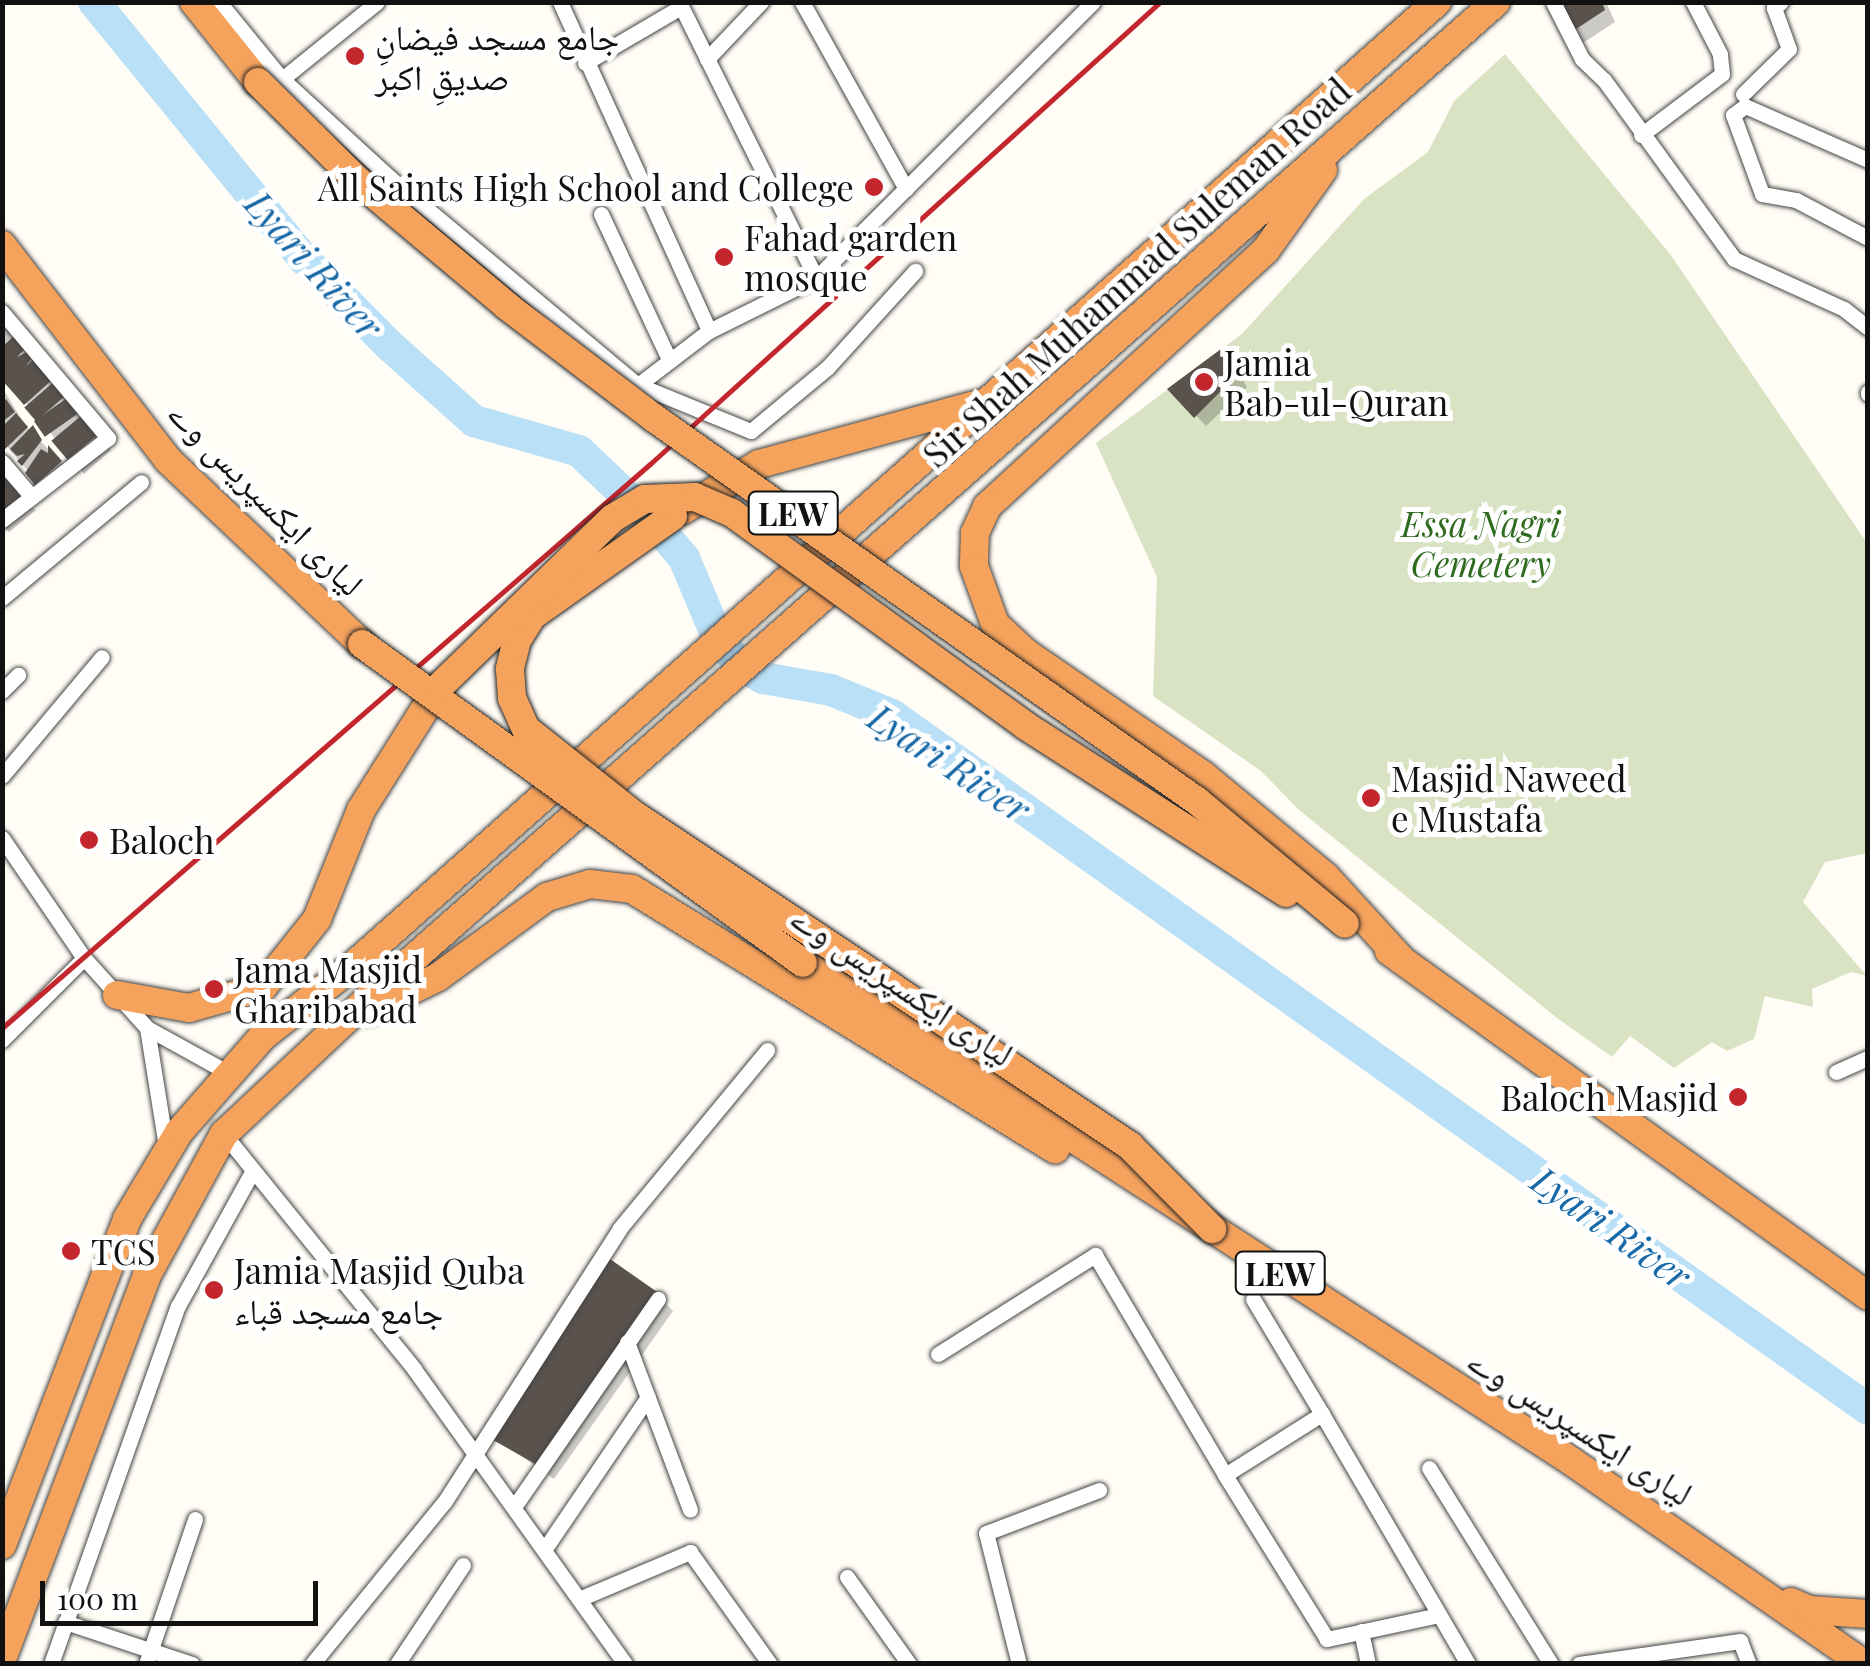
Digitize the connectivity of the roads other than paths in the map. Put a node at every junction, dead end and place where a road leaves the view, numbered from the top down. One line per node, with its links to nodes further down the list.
1 (194, 2): 44 (highway, LEW, bridge)
2 (219, 2): 17 (street)
3 (377, 2): 17 (street)
4 (560, 2): 15 (street)
5 (762, 2): 14 (street)
6 (802, 2): 22 (street)
7 (1093, 2): 22 (street)
8 (1437, 2): 33 (highway)
9 (1496, 2): 19 (highway, Sir Shah Muhammad Suleman Road)
10 (1553, 2): 20 (street)
11 (1693, 2): 16 (street)
12 (1781, 2): 18 (street)
13 (680, 5): 14 (street); 15 (street)
14 (707, 59): 27 (street)
15 (585, 62): 30 (street)
16 (1722, 74): 18 (street); 20 (street)
17 (282, 79): 32 (street)
18 (1744, 100): 21 (street); 24 (street)
19 (1350, 132): 47 (highway, LEW); 49 (highway, Sir Shah Muhammad Suleman Road)
20 (1642, 135): 29 (street)
21 (1868, 160)
22 (906, 189): 27 (street)
23 (601, 214): 31 (street)
24 (1868, 238)
25 (2, 245): 61 (highway, لیاری ایکسپریس وے / LEW, bridge)
26 (915, 271): 32 (street)
27 (816, 278): 30 (street)
28 (2, 312): 36 (street)
29 (1868, 328)
30 (709, 330): 31 (street)
31 (670, 361): 32 (street)
32 (638, 385)
33 (990, 400): 51 (highway); 61 (highway, LEW, bridge)
34 (2, 462): 36 (street)
35 (141, 482): 38 (street)
36 (32, 496): 37 (street)
37 (2, 520)
38 (2, 598)
39 (102, 656): 42 (street)
40 (18, 675): 41 (street)
41 (2, 690)
42 (2, 776)
43 (2, 838): 46 (street)
44 (1345, 924): 45 (highway, LEW, bridge); 47 (highway, LEW)
45 (295, 955): 48 (highway, LEW); 51 (highway)
46 (84, 958): 48 (street); 52 (street)
47 (1401, 959): 62 (highway, LEW)
48 (117, 995): 50 (street)
49 (338, 1026): 58 (highway); 61 (highway, LEW)
50 (147, 1028): 56 (street); 59 (street)
51 (263, 1036): 56 (highway)
52 (2, 1040)
53 (766, 1050): 69 (street)
54 (1868, 1058): 55 (street)
55 (1836, 1072)
56 (232, 1074): 57 (highway)
57 (201, 1104): 58 (highway); 59 (highway)
58 (224, 1134): 60 (street); 87 (highway)
59 (167, 1151): 76 (highway)
60 (253, 1170): 69 (street); 84 (street)
61 (1212, 1229): 80 (highway, لیاری ایکسپریس وے / LEW)
62 (1868, 1296)
63 (658, 1299): 65 (street)
64 (1253, 1299): 68 (street)
65 (627, 1342): 67 (street); 73 (street)
66 (938, 1354): 71 (street)
67 (648, 1398): 74 (street); 77 (street)
68 (1322, 1414): 71 (street); 83 (street)
69 (475, 1454): 73 (street); 90 (street)
70 (1428, 1468): 98 (street)
71 (1225, 1475): 85 (street)
72 (1099, 1490): 95 (street)
73 (514, 1508): 77 (street)
74 (690, 1510)
75 (195, 1519): 86 (street)
76 (2, 1545)
77 (544, 1550): 81 (street)
78 (463, 1565): 91 (street)
79 (847, 1577): 94 (street)
80 (1755, 1586): 82 (highway, LEW); 101 (highway, لیاری ایکسپریس وے / LEW)
81 (580, 1599): 92 (street); 93 (street)
82 (1868, 1614)
83 (1439, 1615): 85 (street); 97 (street)
84 (65, 1622): 86 (street); 88 (street)
85 (1362, 1632): 96 (street)
86 (148, 1656): 89 (street)
87 (2, 1659)
88 (51, 1664)
89 (192, 1664)
90 (312, 1664)
91 (397, 1664)
92 (625, 1664)
93 (770, 1664)
94 (909, 1664)
95 (1019, 1664)
96 (1368, 1664)
97 (1468, 1664)
98 (1551, 1664)
99 (1578, 1664): 100 (street)
100 (1750, 1664)
101 (1864, 1664)

